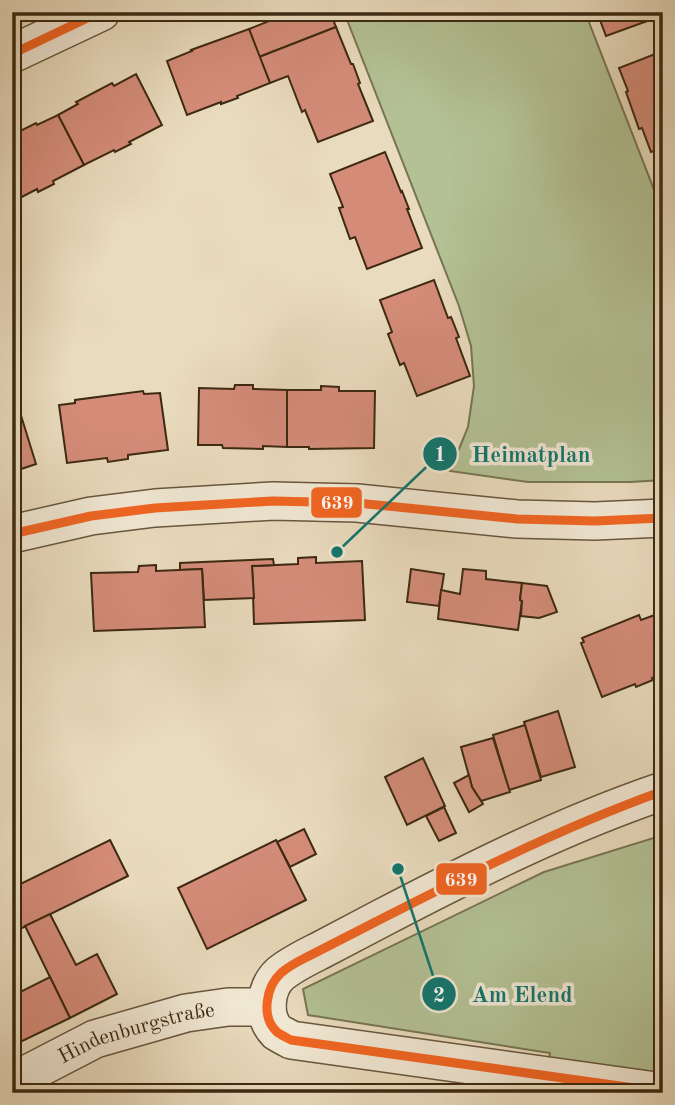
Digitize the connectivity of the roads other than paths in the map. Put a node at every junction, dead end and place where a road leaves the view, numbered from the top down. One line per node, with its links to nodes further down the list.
1 (101, 12): 2 (street)
2 (12, 54)
3 (663, 518): 4 (street)
4 (12, 534)
5 (663, 791): 6 (street)
6 (267, 1007): 7 (street, Hindenburgstraße); 8 (street)
7 (12, 1082)
8 (663, 1092)

